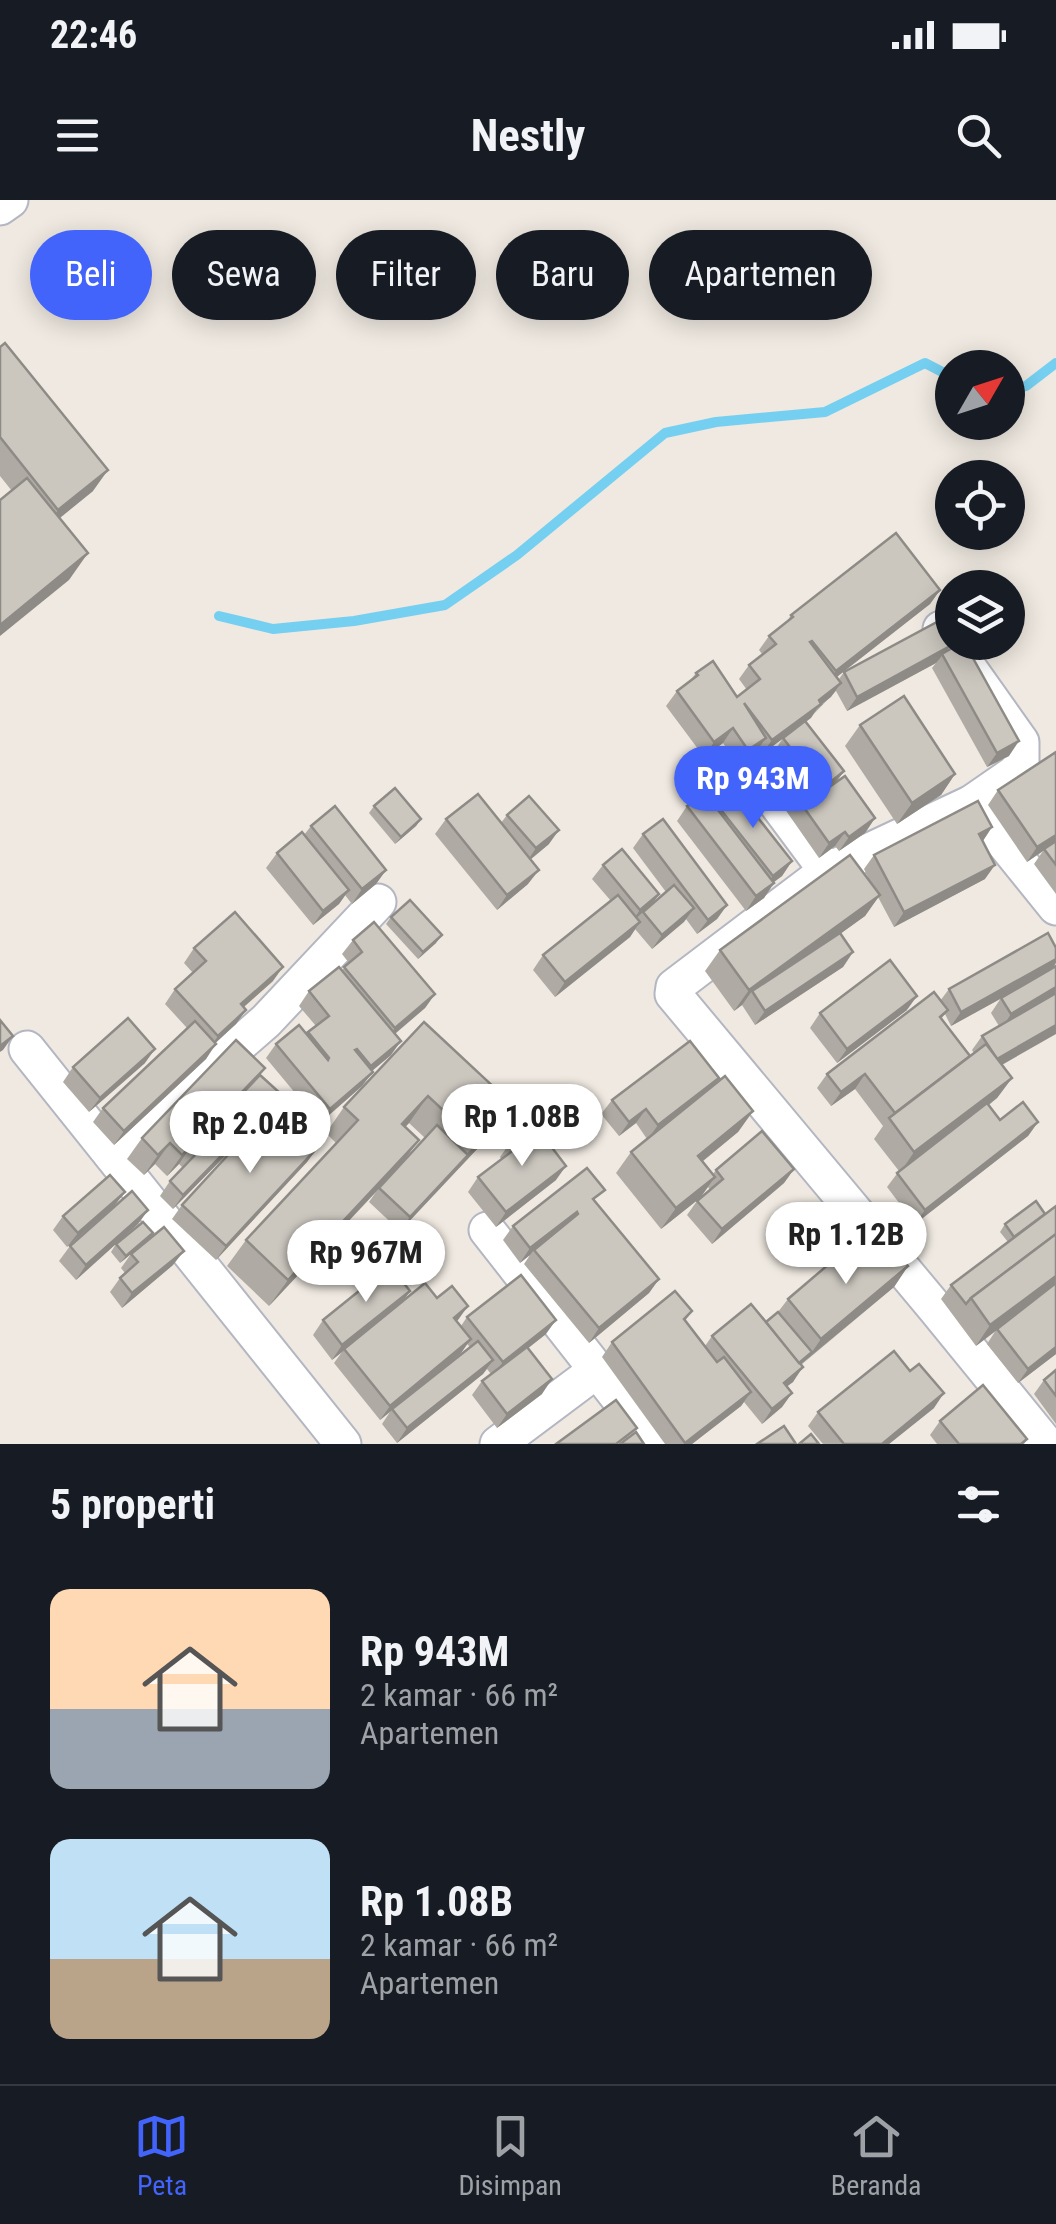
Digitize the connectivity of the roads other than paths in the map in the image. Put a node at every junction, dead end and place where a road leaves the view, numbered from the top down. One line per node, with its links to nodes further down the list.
1 (10, 200): 2 (street)
2 (0, 207)
3 (963, 660): 5 (street)
4 (745, 761): 6 (street)
5 (972, 803): 6 (street); 8 (street)
6 (828, 871): 16 (street)
7 (378, 902): 10 (street)
8 (1056, 907)
9 (27, 1049): 10 (street)
10 (112, 1155): 13 (street)
11 (487, 1230): 12 (street)
12 (597, 1370): 14 (street); 15 (street)
13 (344, 1444)
14 (498, 1444)
15 (655, 1444)
16 (1046, 1444)

